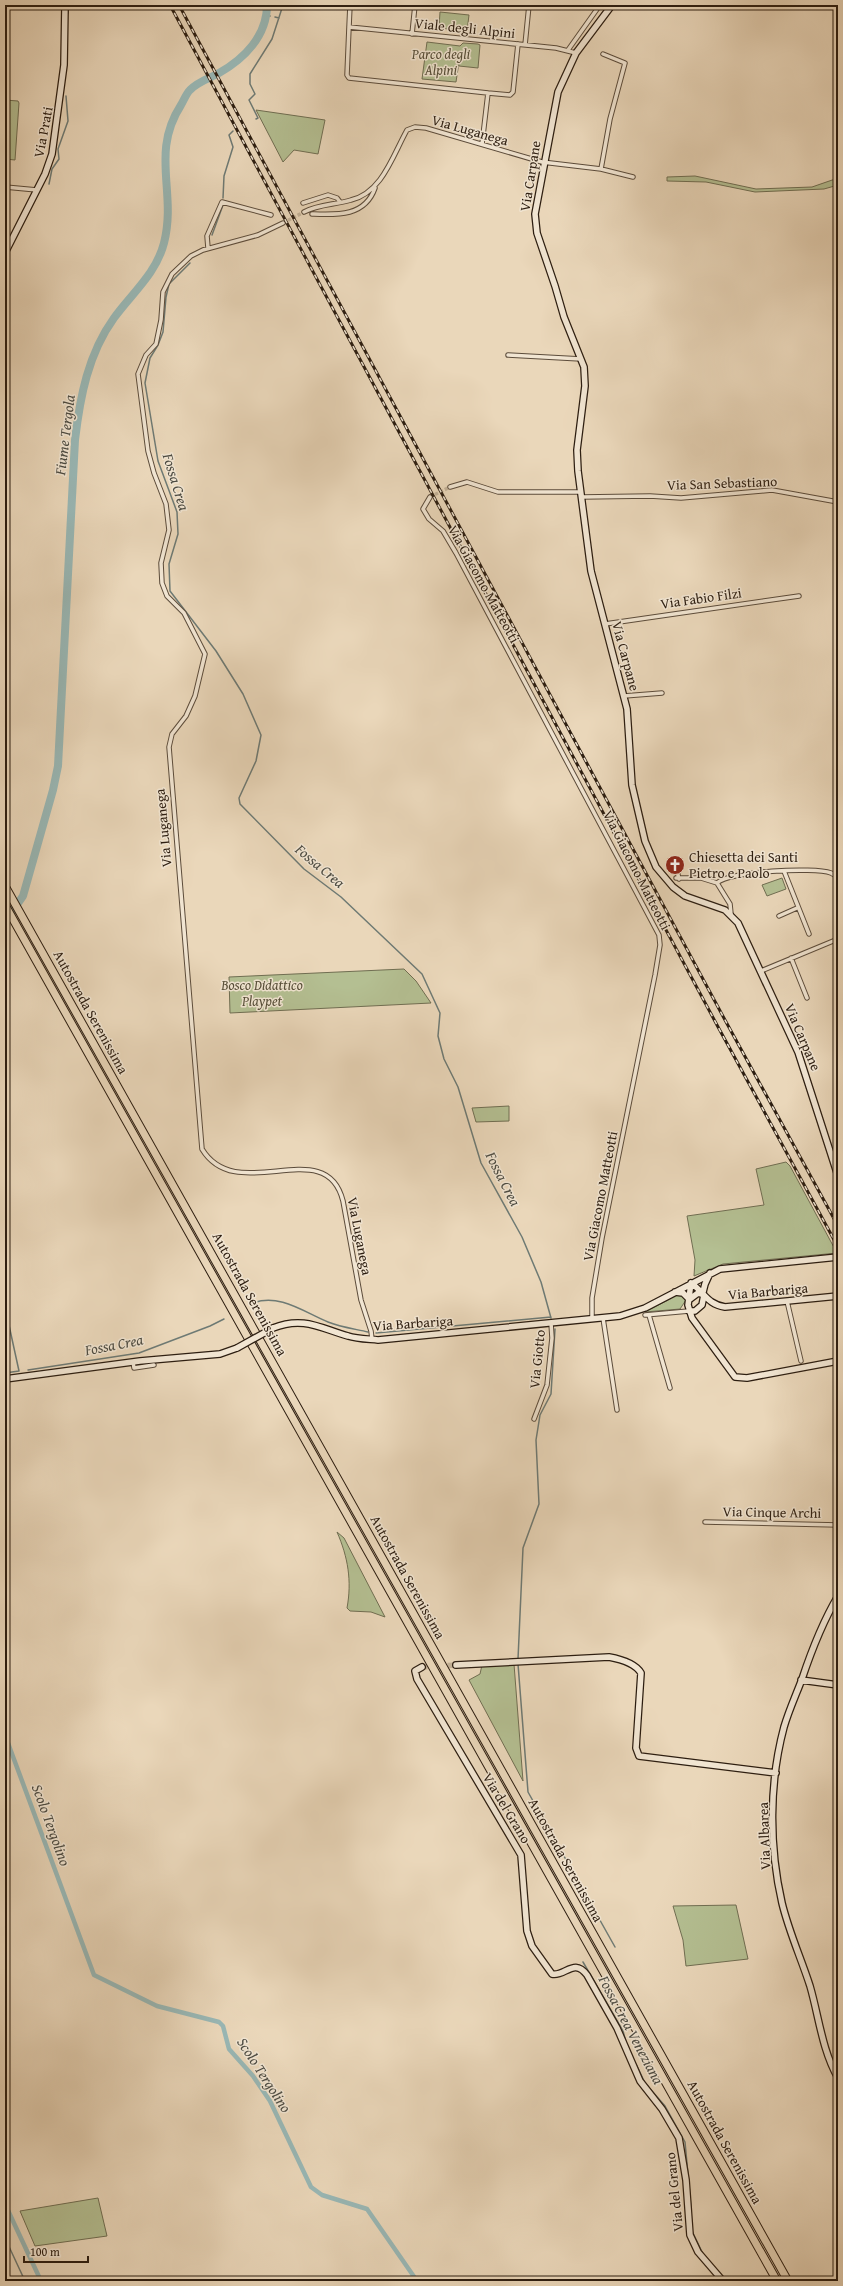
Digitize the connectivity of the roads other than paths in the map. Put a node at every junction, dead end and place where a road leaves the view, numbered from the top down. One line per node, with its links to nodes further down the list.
1 (65, 5): 21 (street, Via Prati)
2 (350, 5): 7 (street)
3 (415, 5): 8 (street)
4 (529, 5): 10 (street)
5 (600, 5): 11 (street)
6 (612, 5): 12 (street, Via Carpane)
7 (349, 27): 8 (street, Viale degli Alpini); 14 (street)
8 (412, 34): 9 (street, Viale degli Alpini)
9 (518, 44): 10 (street, Viale degli Alpini); 14 (street)
10 (525, 45): 11 (street, Viale degli Alpini)
11 (568, 50): 12 (street, Viale degli Alpini)
12 (576, 53): 16 (street, Via Carpane)
13 (603, 54): 17 (street)
14 (488, 93): 15 (street)
15 (482, 144): 16 (street, Via Luganega); 20 (street, Via Luganega)
16 (545, 162): 17 (street, Via Luganega); 35 (street, Via Carpane)
17 (601, 169): 18 (street, Via Luganega)
18 (633, 177)
19 (5, 187): 21 (street)
20 (375, 188): 22 (street, Via Luganega); 24 (street, Via Luganega)
21 (37, 190): 33 (street, Via Prati)
22 (365, 195): 23 (street, Via Luganega); 24 (street)
23 (361, 198): 25 (street, Via Luganega); 27 (street)
24 (368, 200): 27 (street, Via Luganega)
25 (340, 202): 26 (street, Via Luganega); 28 (street, Via Luganega)
26 (303, 203)
27 (363, 205): 29 (street, Via Luganega)
28 (304, 212)
29 (312, 214)
30 (271, 215): 32 (street)
31 (283, 223): 32 (street, Via Luganega)
32 (208, 248): 71 (street, Via Luganega)
33 (5, 253)
34 (508, 355): 35 (street)
35 (581, 359): 37 (street, Via Carpane)
36 (450, 487): 37 (street)
37 (582, 494): 39 (street, Via San Sebastiano); 41 (street, Via Carpane)
38 (430, 497): 69 (street, Via Giacomo Matteotti)
39 (838, 502)
40 (799, 596): 41 (street, Via Fabio Filzi)
41 (605, 624): 43 (street, Via Carpane)
42 (662, 693): 43 (street)
43 (624, 696): 51 (street, Via Carpane)
44 (677, 871): 47 (street)
45 (784, 871): 46 (street); 47 (street); 50 (street)
46 (838, 879)
47 (717, 883): 51 (street, Via Carpane)
48 (5, 886): 91 (highway, Autostrada Serenissima)
49 (5, 905): 90 (highway, Autostrada Serenissima)
50 (797, 908): 52 (street); 53 (street)
51 (731, 914): 56 (street, Via Carpane)
52 (779, 916)
53 (809, 934)
54 (838, 939): 55 (street)
55 (791, 958): 56 (street); 57 (street)
56 (761, 971): 58 (street, Via Carpane)
57 (807, 998)
58 (838, 1176)
59 (838, 1257): 60 (street, Via Barbariga)
60 (710, 1273): 61 (street, Via Barbariga); 63 (street)
61 (691, 1283): 62 (street, Via Barbariga); 63 (street, Via Barbariga); 65 (street)
62 (675, 1292): 65 (street); 68 (street, Via Barbariga)
63 (704, 1294): 65 (street); 66 (street, Via Barbariga); 67 (street)
64 (838, 1296): 66 (street, Via Barbariga)
65 (690, 1299): 67 (street)
66 (787, 1301): 72 (street)
67 (689, 1311): 73 (street); 77 (street)
68 (603, 1318): 69 (street, Via Barbariga); 78 (street)
69 (592, 1319): 70 (street, Via Barbariga)
70 (551, 1323): 71 (street, Via Barbariga); 79 (street, Via Giotto)
71 (372, 1340): 74 (street, Via Barbariga, bridge)
72 (801, 1361)
73 (838, 1361)
74 (132, 1362): 75 (street, Via Barbariga); 76 (street, Via Barbariga)
75 (154, 1365)
76 (5, 1379)
77 (670, 1388)
78 (617, 1410)
79 (534, 1419)
80 (705, 1522): 81 (street, Via Cinque Archi)
81 (838, 1525)
82 (838, 1596): 85 (street, Via Albarea)
83 (456, 1665): 87 (street)
84 (422, 1667): 89 (street, Via del Grano)
85 (801, 1680): 86 (street); 87 (street, Via Albarea)
86 (838, 1685)
87 (776, 1773): 88 (street, Via Albarea)
88 (838, 2078)
89 (723, 2281)
90 (777, 2281)
91 (788, 2281)

